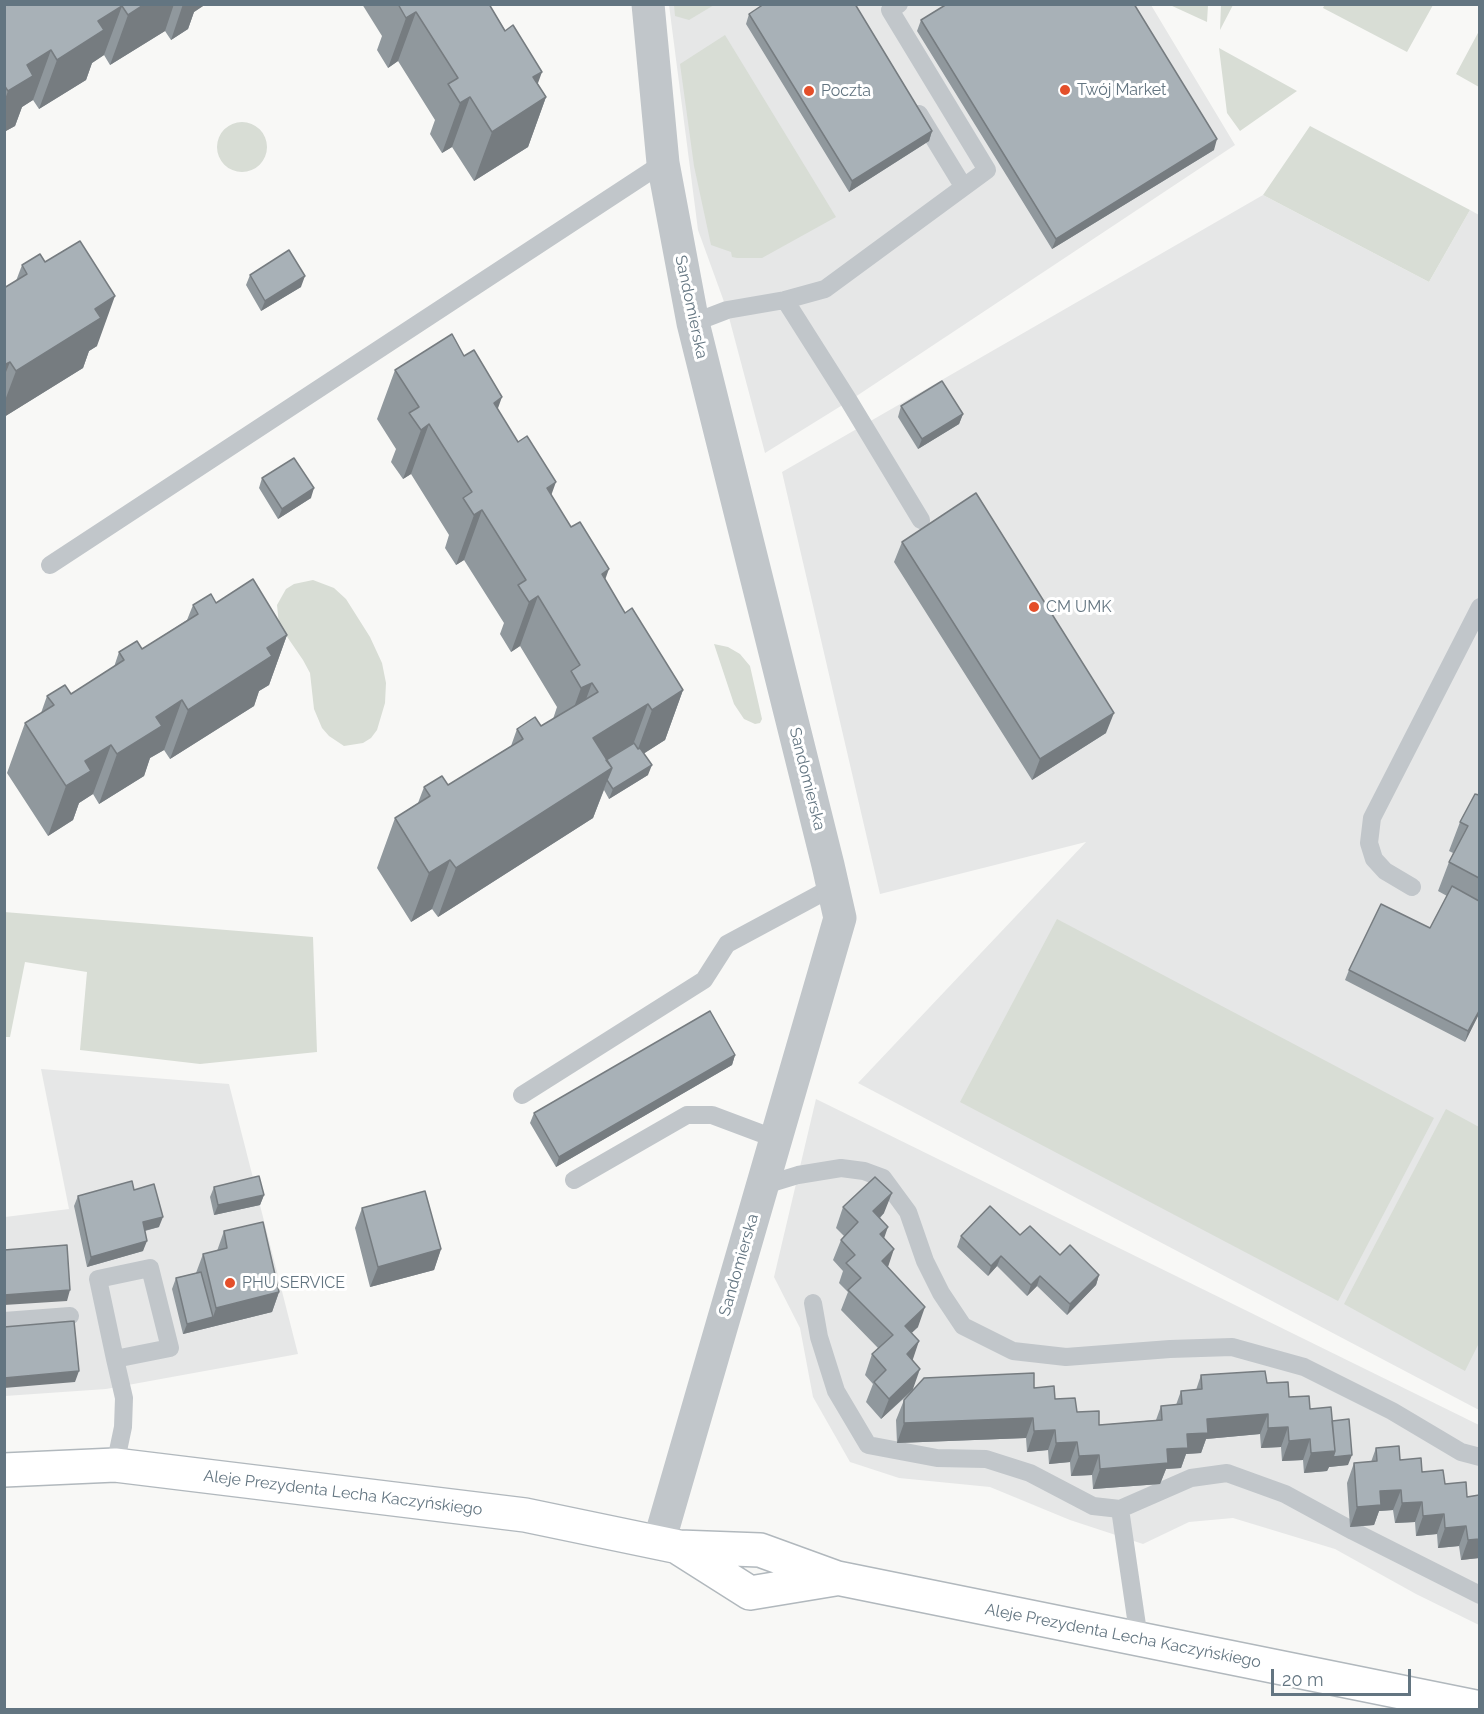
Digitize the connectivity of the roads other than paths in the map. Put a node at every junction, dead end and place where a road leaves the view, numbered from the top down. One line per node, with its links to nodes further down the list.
1 (648, 4): 4 (street, Sandomierska)
2 (899, 4): 5 (lane)
3 (908, 95): 5 (lane)
4 (663, 163): 7 (street, Sandomierska); 9 (lane)
5 (963, 186): 6 (lane)
6 (785, 300): 7 (lane); 8 (lane)
7 (693, 323): 11 (street, Sandomierska)
8 (921, 520)
9 (50, 565)
10 (1479, 608): 12 (lane)
11 (832, 887): 13 (lane); 14 (street, Sandomierska)
12 (1412, 887)
13 (522, 1095)
14 (776, 1139): 15 (lane); 16 (street, Sandomierska)
15 (574, 1180)
16 (762, 1186): 21 (lane); 25 (street, Sandomierska)
17 (813, 1303): 24 (lane)
18 (70, 1316): 19 (lane)
19 (4, 1321)
20 (115, 1359): 20 (lane); 22 (lane)
21 (1479, 1457)
22 (115, 1465): 23 (street, Aleje Prezydenta Lecha Kaczyńskiego); 25 (street, Aleje Prezydenta Lecha Kaczyńskiego)
23 (4, 1470)
24 (1120, 1509): 27 (lane); 28 (lane)
25 (669, 1545): 26 (street, Aleje Prezydenta Lecha Kaczyńskiego); 26 (street, Aleje Prezydenta Lecha Kaczyńskiego)
26 (837, 1578): 28 (street, Aleje Prezydenta Lecha Kaczyńskiego)
27 (1479, 1595)
28 (1139, 1639): 29 (street, Aleje Prezydenta Lecha Kaczyńskiego)
29 (1479, 1708)

